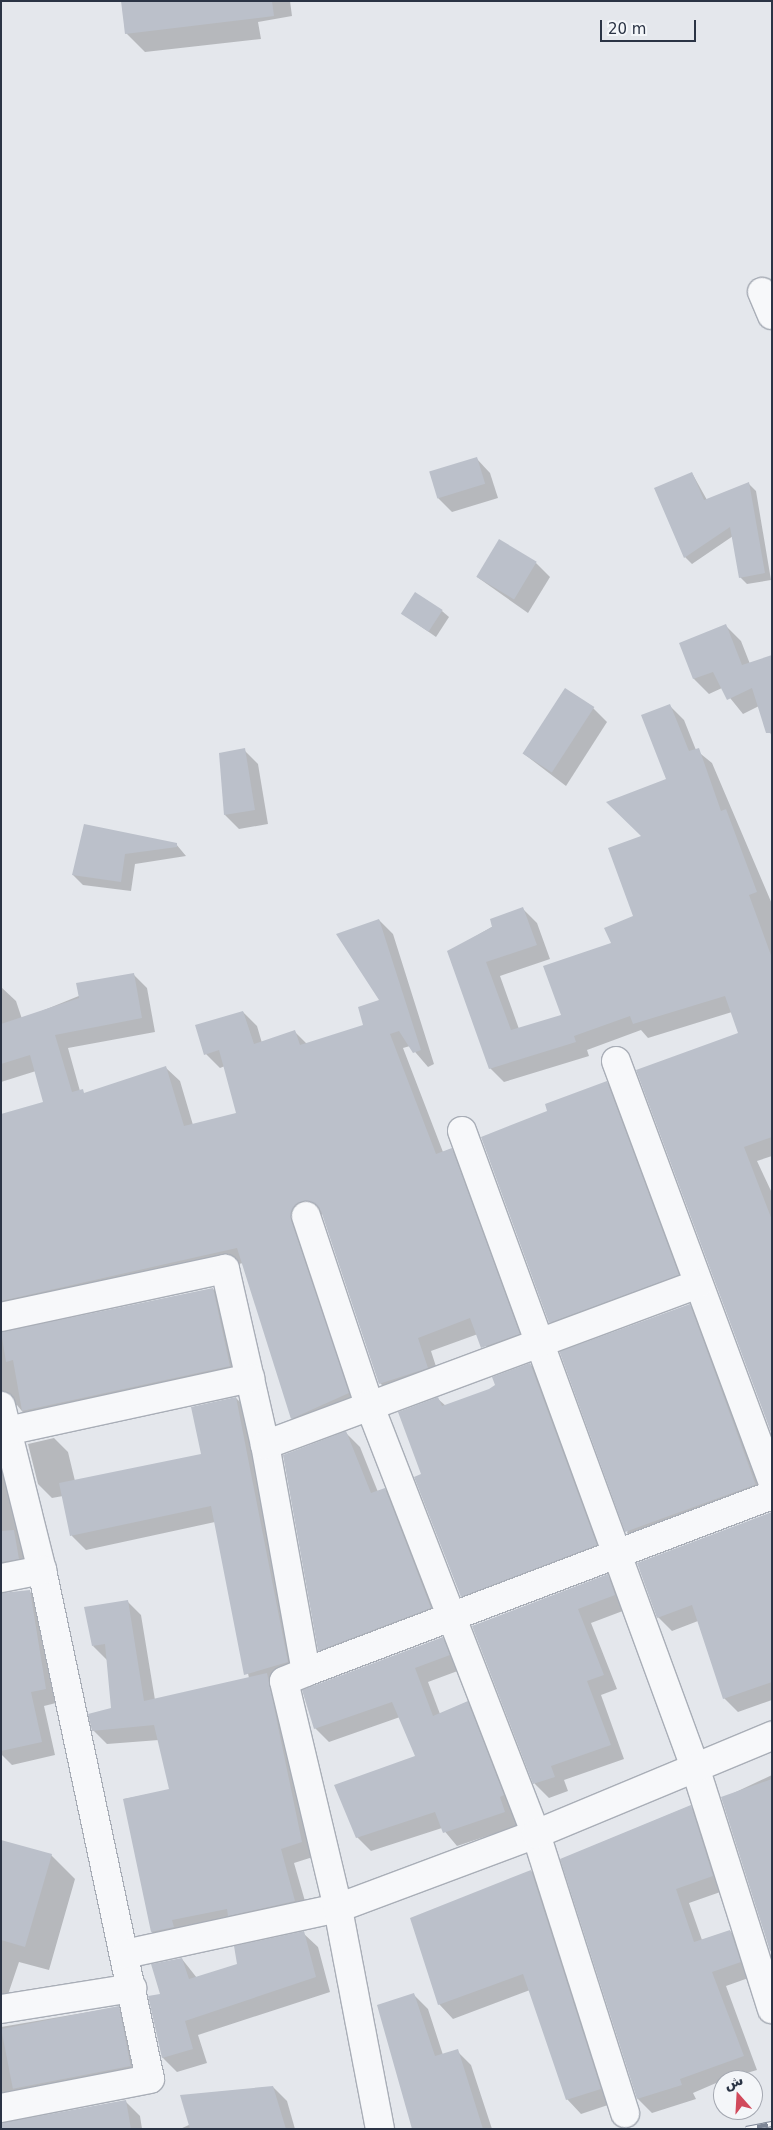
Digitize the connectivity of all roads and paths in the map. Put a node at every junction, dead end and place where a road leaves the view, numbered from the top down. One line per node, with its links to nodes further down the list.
1 (616, 1061): 4 (street)
2 (462, 1131): 6 (street)
3 (306, 1216): 8 (street)
4 (698, 1284): 6 (street); 12 (street)
5 (1, 1317): 7 (street)
6 (537, 1345): 8 (street); 14 (street)
7 (250, 1378): 9 (street); 10 (street)
8 (370, 1404): 10 (street); 17 (street)
9 (4, 1418): 11 (street)
10 (265, 1445): 18 (street)
11 (8, 1464): 15 (street)
12 (772, 1481)
13 (772, 1495): 14 (street)
14 (614, 1556): 17 (street); 20 (street)
15 (42, 1570): 16 (street); 23 (street)
16 (1, 1578)
17 (449, 1617): 18 (street); 21 (street)
18 (306, 1672): 22 (street)
19 (770, 1739): 20 (street)
20 (696, 1770): 21 (street); 26 (street)
21 (536, 1834): 22 (street); 28 (street)
22 (338, 1908): 23 (street); 29 (street)
23 (125, 1954): 24 (street)
24 (132, 1988): 25 (street); 27 (street)
25 (1, 2009)
26 (772, 2009)
27 (1, 2108)
28 (624, 2113)
29 (380, 2129)

